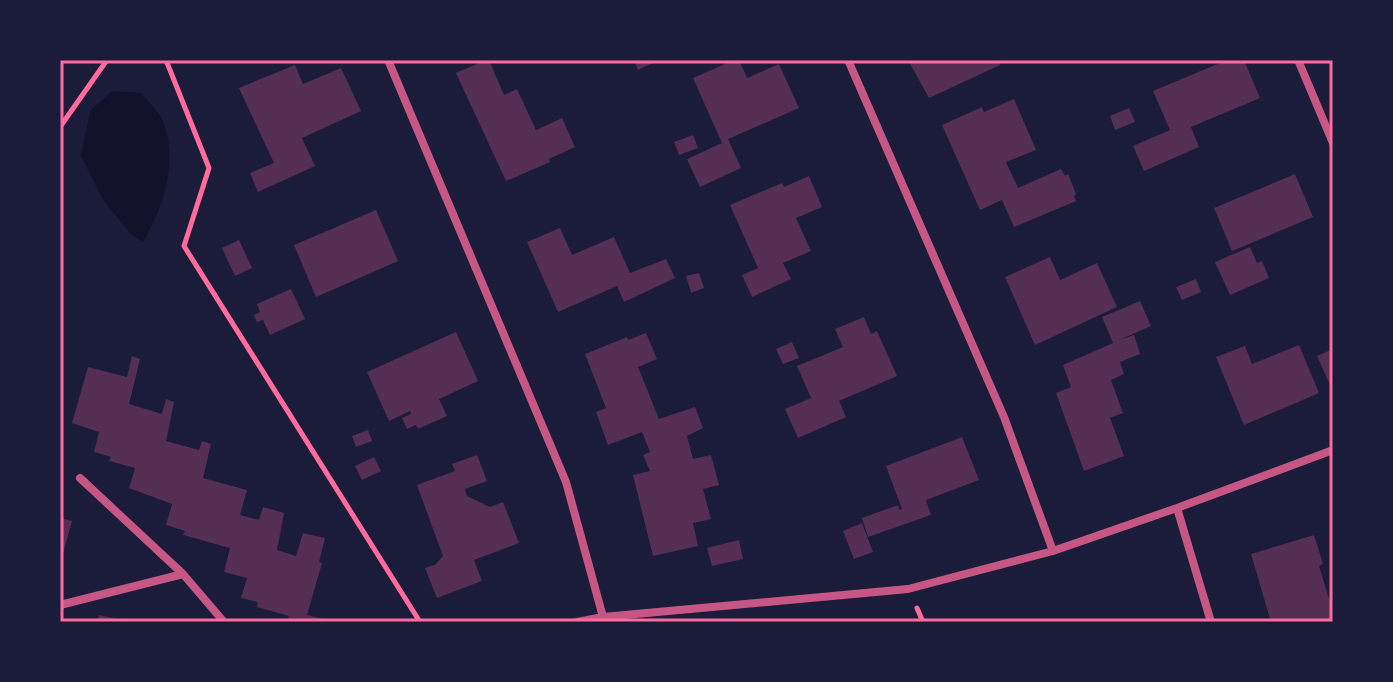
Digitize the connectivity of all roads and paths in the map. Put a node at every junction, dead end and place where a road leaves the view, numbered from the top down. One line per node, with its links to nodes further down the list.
1 (107, 60): 6 (path)
2 (166, 60): 16 (path)
3 (388, 60): 14 (street)
4 (848, 60): 11 (street)
5 (1298, 60): 7 (street)
6 (60, 127)
7 (1333, 143)
8 (1333, 450): 10 (street)
9 (80, 478): 12 (street)
10 (1177, 508): 11 (street); 18 (street)
11 (1053, 551): 14 (street)
12 (183, 574): 13 (street); 15 (street)
13 (60, 605)
14 (603, 617): 17 (street)
15 (224, 622)
16 (420, 622)
17 (577, 622)
18 (1211, 622)

